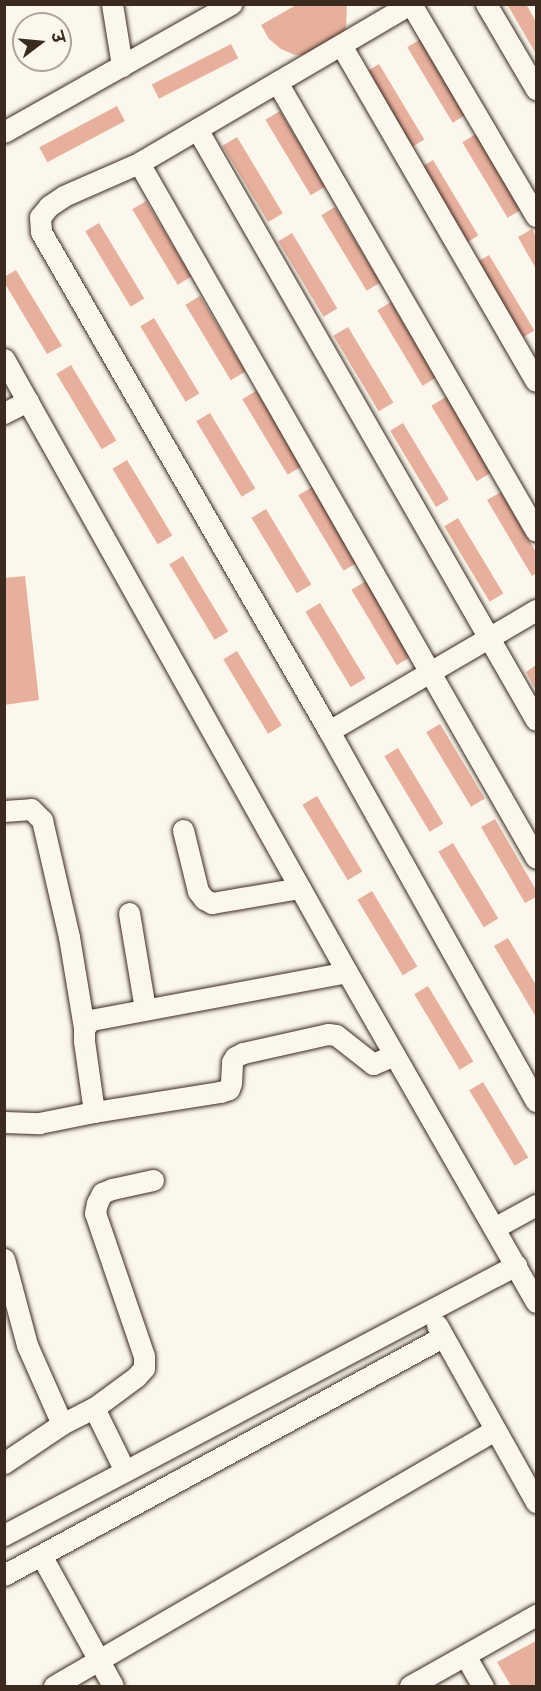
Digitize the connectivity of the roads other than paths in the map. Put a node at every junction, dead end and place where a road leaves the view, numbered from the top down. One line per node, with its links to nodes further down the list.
1 (111, 4): 6 (street)
2 (231, 4): 6 (street)
3 (410, 4): 5 (street); 12 (street)
4 (486, 4): 8 (street)
5 (341, 45): 7 (street); 14 (street)
6 (122, 66): 10 (street)
7 (277, 82): 9 (street); 17 (street)
8 (537, 88)
9 (197, 129): 11 (street); 19 (street)
10 (4, 132)
11 (139, 163): 20 (street); 22 (street)
12 (537, 216)
13 (4, 359): 15 (street)
14 (537, 381)
15 (28, 401): 16 (street); 26 (street)
16 (4, 413)
17 (537, 531)
18 (537, 610): 19 (street)
19 (490, 638): 20 (street); 21 (street)
20 (433, 673): 22 (street); 25 (street)
21 (537, 720)
22 (329, 731): 32 (street)
23 (4, 811): 30 (street)
24 (183, 830): 26 (street)
25 (537, 858)
26 (300, 888): 28 (street)
27 (129, 913): 29 (street)
28 (347, 972): 29 (street); 31 (street)
29 (145, 1009): 30 (street)
30 (84, 1028): 33 (street)
31 (394, 1055): 33 (street); 37 (street)
32 (537, 1101)
33 (94, 1112): 34 (street)
34 (4, 1122)
35 (153, 1180): 44 (street)
36 (537, 1205): 37 (street)
37 (494, 1228): 39 (street)
38 (4, 1259): 40 (street)
39 (516, 1265): 41 (street); 42 (street)
40 (9, 1296): 45 (street)
41 (537, 1302)
42 (430, 1310): 43 (street); 48 (street)
43 (442, 1337): 46 (street); 51 (street)
44 (94, 1408): 45 (street); 48 (street)
45 (62, 1424): 47 (street)
46 (495, 1430): 49 (street); 55 (street)
47 (4, 1463)
48 (125, 1471): 50 (street)
49 (537, 1502)
50 (4, 1535)
51 (41, 1555): 52 (street); 55 (street)
52 (4, 1575)
53 (537, 1616): 54 (street)
54 (466, 1656): 56 (street); 59 (street)
55 (99, 1661): 57 (street); 58 (street)
56 (418, 1684)
57 (54, 1686)
58 (113, 1686)
59 (483, 1686)

